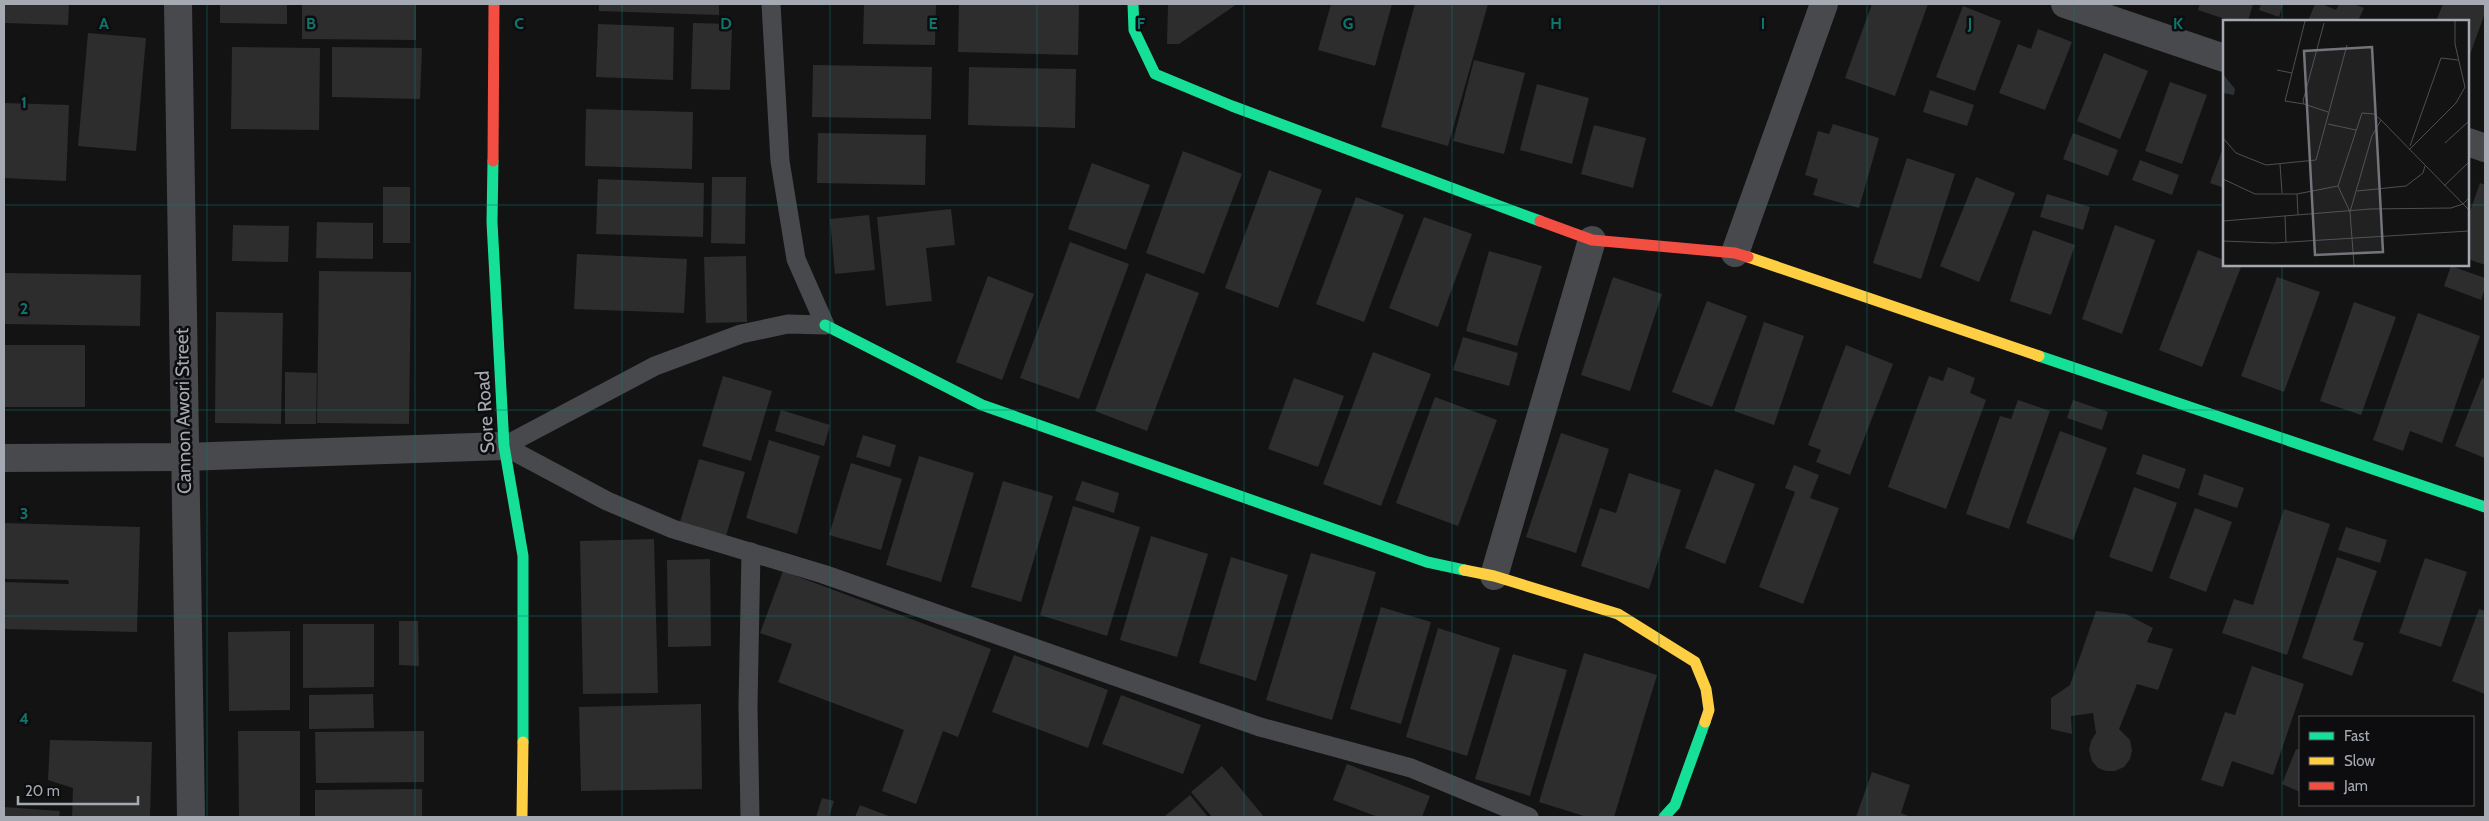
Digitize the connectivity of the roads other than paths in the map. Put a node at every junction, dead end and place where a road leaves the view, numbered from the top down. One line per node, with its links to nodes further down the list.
1 (178, 4): 14 (street, Cannon Awori Street)
2 (494, 4): 13 (street, Sore Road)
3 (771, 4): 12 (lane)
4 (1133, 4): 10 (street)
5 (1824, 4): 11 (street)
6 (2065, 4): 7 (street)
7 (2223, 58)
8 (2469, 142): 9 (street)
9 (2485, 148)
10 (1592, 240): 11 (street); 18 (street)
11 (1735, 253): 16 (street)
12 (825, 325): 13 (lane); 18 (street)
13 (504, 446): 14 (street); 17 (lane); 20 (street, Sore Road)
14 (184, 457): 15 (street); 19 (street, Cannon Awori Street)
15 (4, 458)
16 (2485, 507)
17 (751, 552): 21 (lane); 22 (lane)
18 (1494, 576): 23 (street)
19 (191, 817)
20 (522, 817)
21 (750, 817)
22 (1529, 817)
23 (1664, 817)

